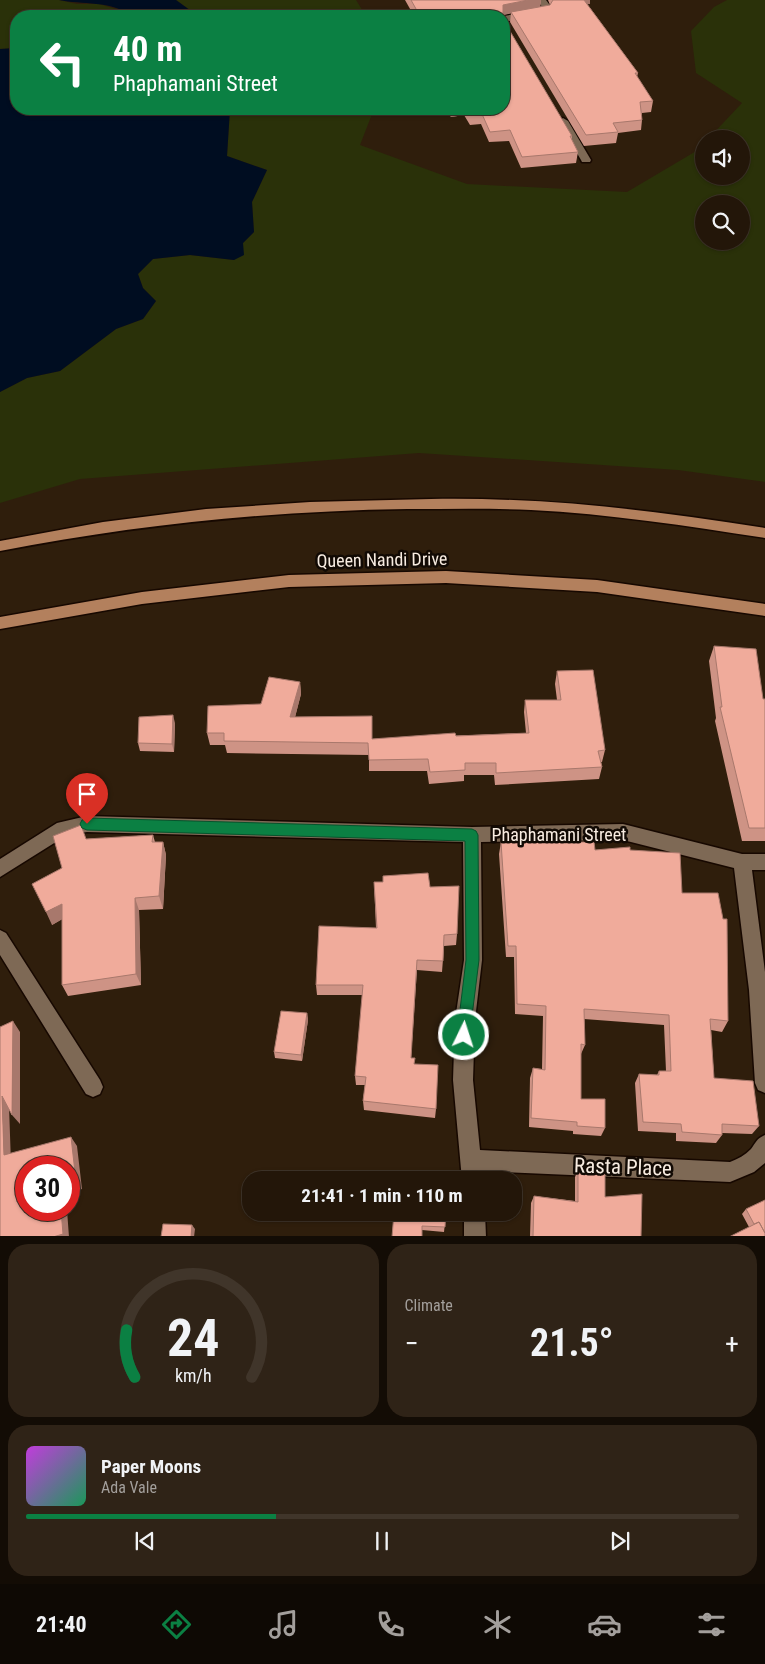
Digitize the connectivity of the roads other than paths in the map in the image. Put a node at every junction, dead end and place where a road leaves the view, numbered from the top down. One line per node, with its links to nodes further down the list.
1 (542, 0): 2 (street)
2 (510, 18)
3 (555, 109): 4 (street)
4 (586, 160)
5 (765, 533): 6 (main road)
6 (0, 546)
7 (765, 610): 8 (main road, Queen Nandi Drive)
8 (0, 623)
9 (472, 835): 10 (street, Phaphamani Street); 12 (street, Phaphamani Street); 17 (street)
10 (742, 862): 11 (street, Phaphamani Street); 14 (street)
11 (765, 862)
12 (0, 869)
13 (0, 939): 15 (street)
14 (765, 1083)
15 (93, 1088)
16 (764, 1151): 17 (street, Rasta Place)
17 (471, 1170)
18 (474, 1221): 19 (street)
19 (475, 1236)

